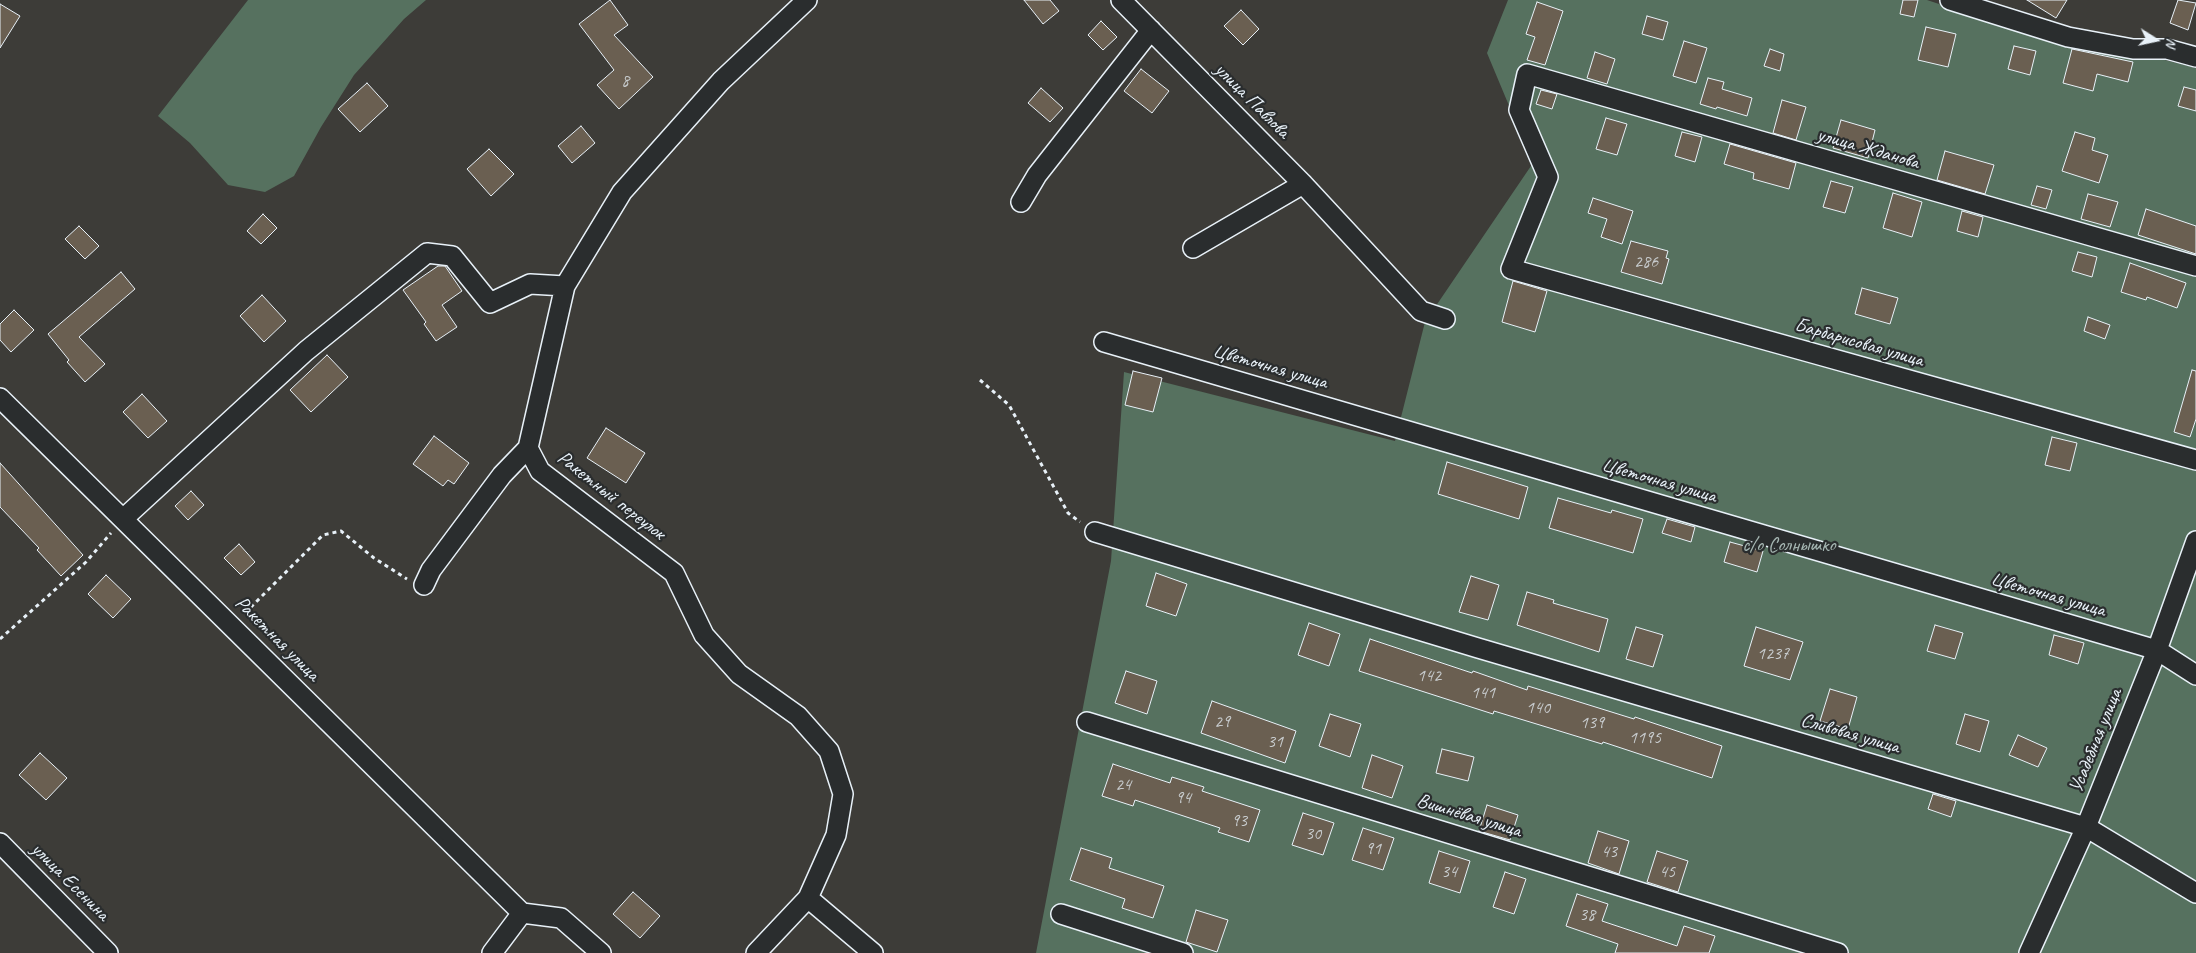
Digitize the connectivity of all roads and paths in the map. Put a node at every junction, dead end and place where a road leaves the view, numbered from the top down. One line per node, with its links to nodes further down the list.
1 (807, 0): 11 (street, Ракетный переулок)
2 (1121, 0): 4 (street, улица Павлова)
3 (1950, 0): 5 (street)
4 (1150, 30): 6 (street, улица Павлова); 7 (street)
5 (2196, 57)
6 (1303, 184): 8 (street); 12 (street, улица Павлова)
7 (1021, 202)
8 (1193, 248)
9 (2196, 266): 10 (street, улица Жданова)
10 (1510, 269): 17 (street, Барбарисовая улица)
11 (565, 286): 16 (street, Ракетный переулок); 18 (street)
12 (1445, 319)
13 (1104, 342): 24 (street, Цветочная улица)
14 (980, 380): 19 (path)
15 (0, 398): 18 (street, Ракетная улица)
16 (528, 448): 21 (street); 30 (street, Ракетный переулок)
17 (2196, 460)
18 (123, 519): 22 (street, Ракетная улица); 23 (path)
19 (1095, 532): 27 (street, Сливовая улица)
20 (2196, 541): 24 (street, Усадебная улица)
21 (424, 586): 22 (path)
22 (232, 626): 31 (street, Ракетная улица)
23 (0, 639)
24 (2156, 650): 25 (street, Цветочная улица); 27 (street, Усадебная улица)
25 (2196, 675)
26 (1087, 722): 39 (street, Вишнёвая улица)
27 (2086, 827): 29 (street, Сливовая улица); 40 (street, Усадебная улица)
28 (0, 843): 33 (street, улица Есенина)
29 (2196, 893)
30 (808, 898): 36 (street, Ракетный переулок); 37 (street)
31 (522, 913): 34 (street); 35 (street)
32 (1061, 914): 38 (street)
33 (108, 953)
34 (492, 953)
35 (601, 953)
36 (756, 953)
37 (873, 953)
38 (1183, 953)
39 (1838, 953)
40 (2029, 953)

